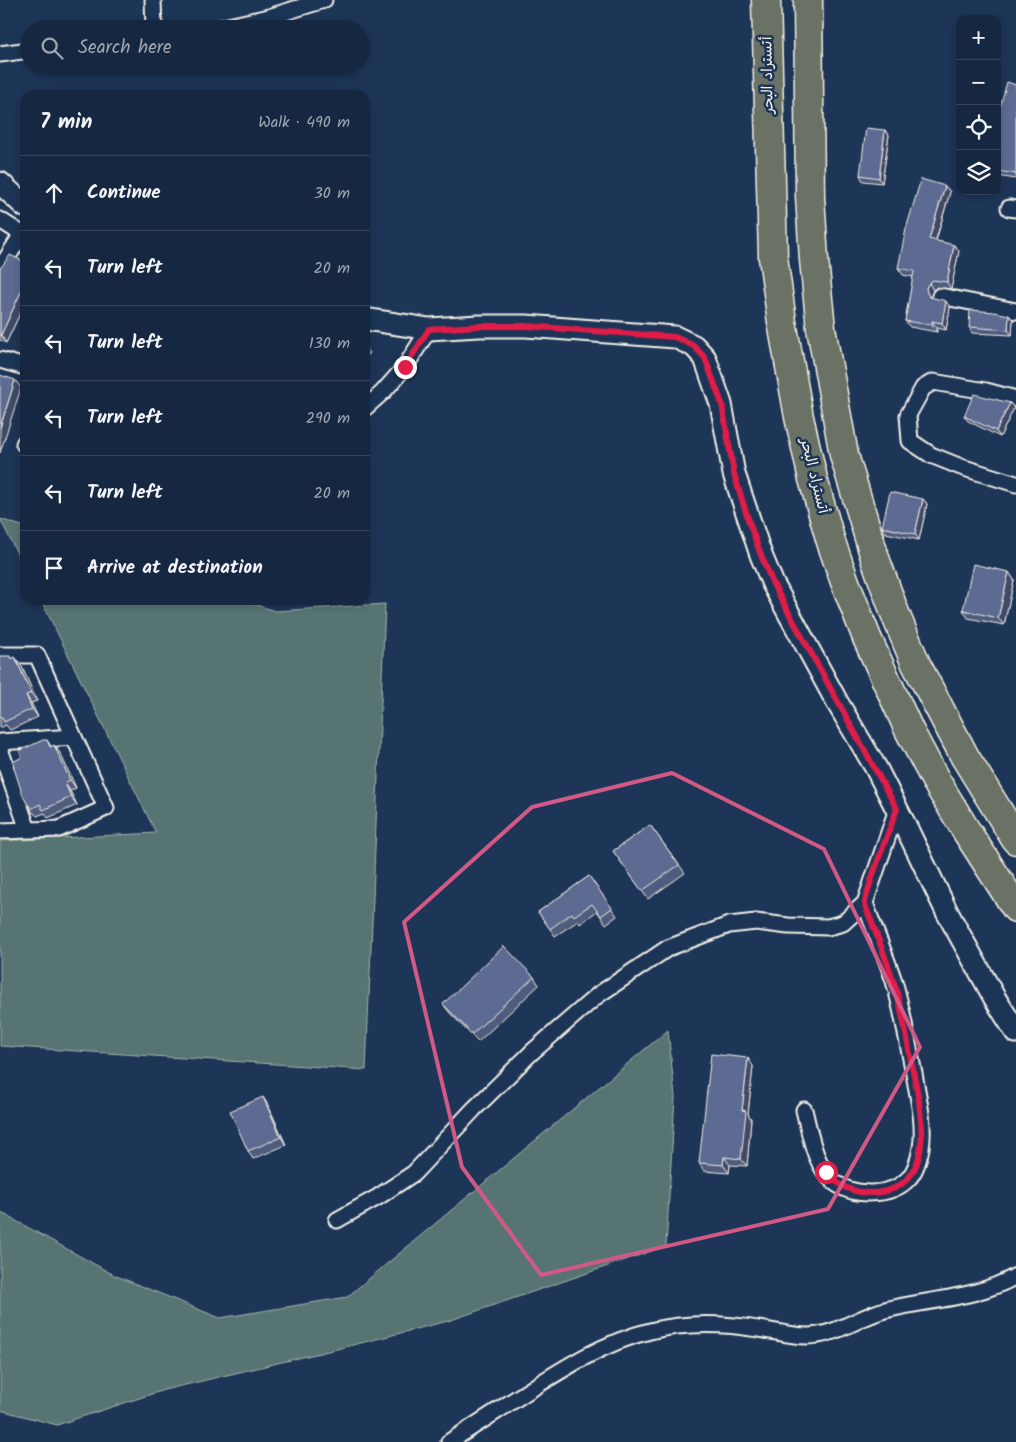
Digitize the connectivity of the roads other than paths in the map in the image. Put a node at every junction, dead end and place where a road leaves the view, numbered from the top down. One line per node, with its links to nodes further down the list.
1 (153, 0): 5 (street)
2 (324, 0): 6 (street)
3 (766, 0): 33 (highway, أتستراد البحر)
4 (808, 0): 31 (highway)
5 (154, 20)
6 (256, 20)
7 (20, 51): 8 (street)
8 (0, 54)
9 (0, 183): 10 (street)
10 (20, 201)
11 (0, 220): 12 (street)
12 (20, 231)
13 (20, 239): 14 (street)
14 (0, 269)
15 (940, 296): 16 (street)
16 (1016, 311)
17 (370, 320): 18 (street)
18 (429, 329): 22 (street); 28 (street)
19 (0, 360): 20 (street)
20 (20, 364)
21 (1016, 399): 23 (street)
22 (370, 404)
23 (1016, 484)
24 (0, 655): 25 (street)
25 (74, 737): 26 (street); 29 (street)
26 (0, 742)
27 (0, 748): 29 (street)
28 (897, 809): 32 (street); 34 (street)
29 (28, 830): 30 (street)
30 (0, 831)
31 (1016, 840)
32 (864, 903): 35 (street); 36 (street)
33 (1016, 908)
34 (1016, 1032)
35 (804, 1110)
36 (337, 1220)
37 (1016, 1276): 38 (street)
38 (449, 1442)

